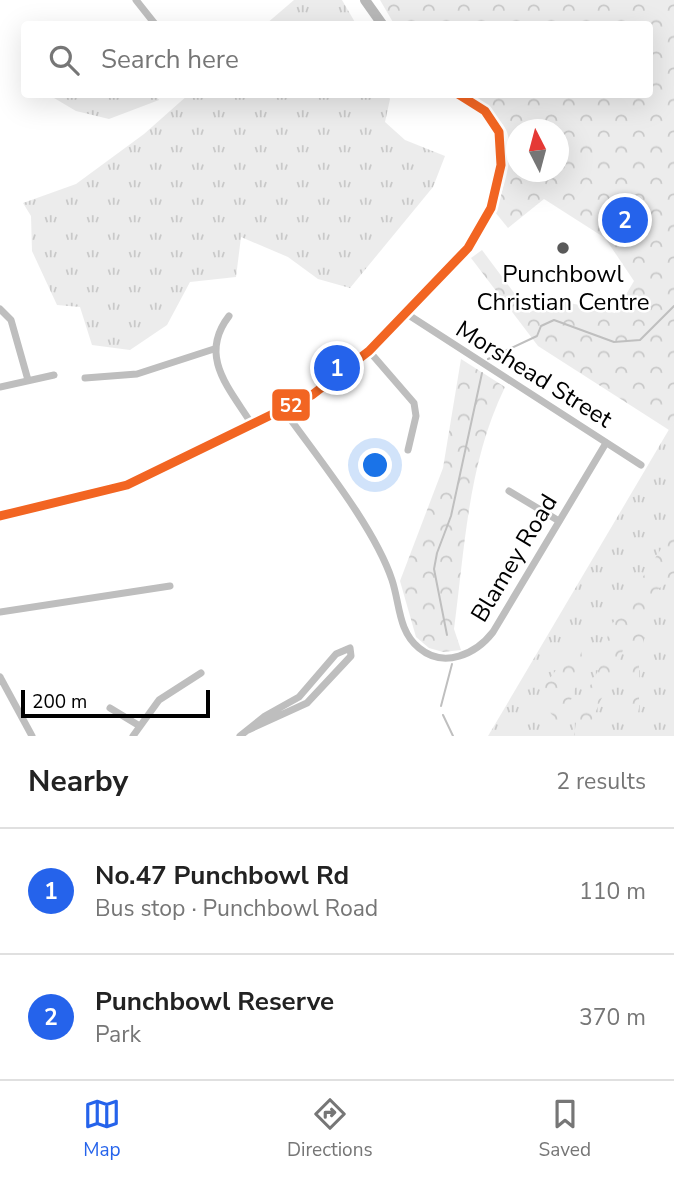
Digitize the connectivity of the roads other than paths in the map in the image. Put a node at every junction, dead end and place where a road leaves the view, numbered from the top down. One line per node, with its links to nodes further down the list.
1 (136, 0): 3 (street)
2 (365, 0): 4 (street)
3 (153, 21)
4 (380, 21)
5 (464, 98): 7 (street)
6 (0, 309): 13 (street)
7 (407, 314): 10 (street); 17 (street, Morshead Street)
8 (229, 316): 9 (street)
9 (214, 349): 12 (street); 16 (street)
10 (369, 351): 15 (street); 18 (street)
11 (54, 375): 13 (street)
12 (85, 379)
13 (28, 380): 14 (street)
14 (0, 387)
15 (283, 408): 16 (street); 22 (street, Blamey Road)
16 (251, 423): 21 (street)
17 (606, 443): 19 (street, Morshead Street); 22 (street, Blamey Road)
18 (408, 450)
19 (641, 465)
20 (509, 491): 22 (street)
21 (0, 516)
22 (559, 521)
23 (170, 586): 24 (street)
24 (0, 612)
25 (201, 673): 28 (street)
26 (0, 677): 30 (street)
27 (110, 708): 28 (street)
28 (138, 725): 31 (street)
29 (248, 730): 29 (street); 32 (street)
30 (32, 736)
31 (133, 736)
32 (240, 736)

